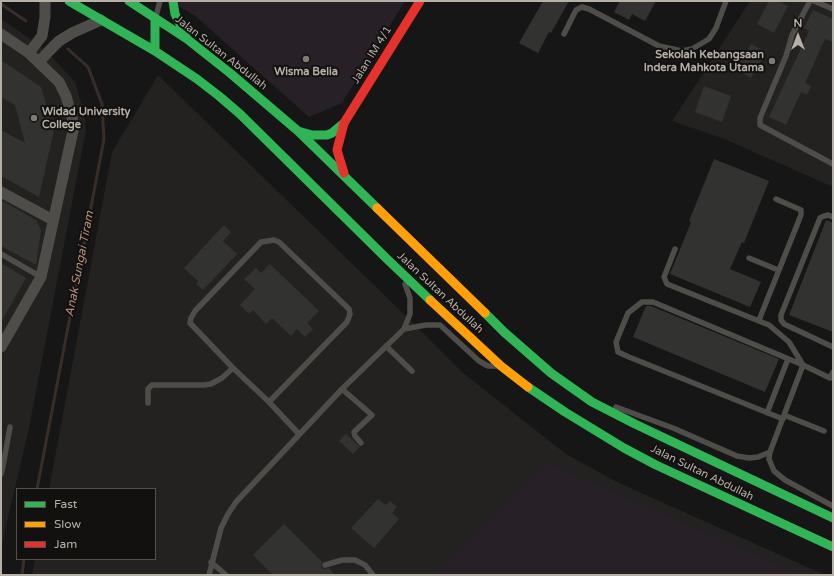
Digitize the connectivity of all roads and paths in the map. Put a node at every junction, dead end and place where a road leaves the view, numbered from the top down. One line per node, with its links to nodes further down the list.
1 (45, 1): 17 (street)
2 (69, 1): 12 (main road, Jalan Sultan Abdullah)
3 (128, 1): 11 (main road, Jalan Sultan Abdullah)
4 (160, 1): 11 (lane)
5 (173, 1): 15 (main road)
6 (420, 1): 19 (main road, Jalan IM 4/1)
7 (726, 1): 14 (lane)
8 (810, 1): 21 (lane)
9 (814, 1): 10 (lane)
10 (833, 9)
11 (155, 18): 15 (main road, Jalan Sultan Abdullah); 16 (main road)
12 (101, 20): 16 (main road, Jalan Sultan Abdullah); 18 (street)
13 (1, 34): 17 (street)
14 (564, 34)
15 (187, 39): 20 (main road, Jalan Sultan Abdullah)
16 (155, 51): 29 (main road, Jalan Sultan Abdullah)
17 (29, 52): 18 (street)
18 (39, 62): 26 (street)
19 (344, 123): 20 (main road, Jalan IM 4/1); 22 (main road, Jalan IM 4/1)
20 (298, 131): 22 (main road, Jalan Sultan Abdullah)
21 (833, 164)
22 (345, 176): 46 (main road, Jalan Sultan Abdullah)
23 (1, 192): 26 (street)
24 (776, 199): 31 (lane)
25 (833, 218): 37 (lane)
26 (53, 220): 32 (street)
27 (675, 249): 33 (lane)
28 (1, 254): 32 (lane)
29 (386, 258): 34 (lane); 40 (main road, Jalan Sultan Abdullah)
30 (749, 258): 31 (lane)
31 (778, 270): 33 (lane)
32 (41, 277): 36 (street)
33 (759, 320): 39 (lane)
34 (404, 329): 35 (lane); 40 (lane)
35 (386, 346): 42 (lane); 44 (lane)
36 (1, 347)
37 (833, 347)
38 (788, 359): 39 (lane); 48 (lane); 48 (lane)
39 (803, 365): 43 (lane); 49 (lane)
40 (501, 366): 59 (main road, Jalan Sultan Abdullah)
41 (233, 368): 45 (lane); 45 (lane); 47 (lane)
42 (412, 371)
43 (832, 376)
44 (342, 389): 52 (lane); 53 (lane)
45 (269, 402): 52 (lane)
46 (592, 402): 54 (lane); 58 (main road, Jalan Sultan Abdullah)
47 (148, 403)
48 (767, 413): 49 (lane)
49 (784, 417): 51 (lane); 54 (lane)
50 (10, 427): 55 (lane)
51 (824, 432)
52 (300, 434): 60 (lane)
53 (361, 443)
54 (770, 452): 57 (lane)
55 (2, 466): 56 (lane)
56 (1, 474)
57 (833, 506)
58 (833, 518)
59 (833, 547)
60 (211, 562): 62 (lane); 63 (lane)
61 (325, 565): 64 (lane)
62 (209, 575)
63 (226, 575)
64 (373, 575)

